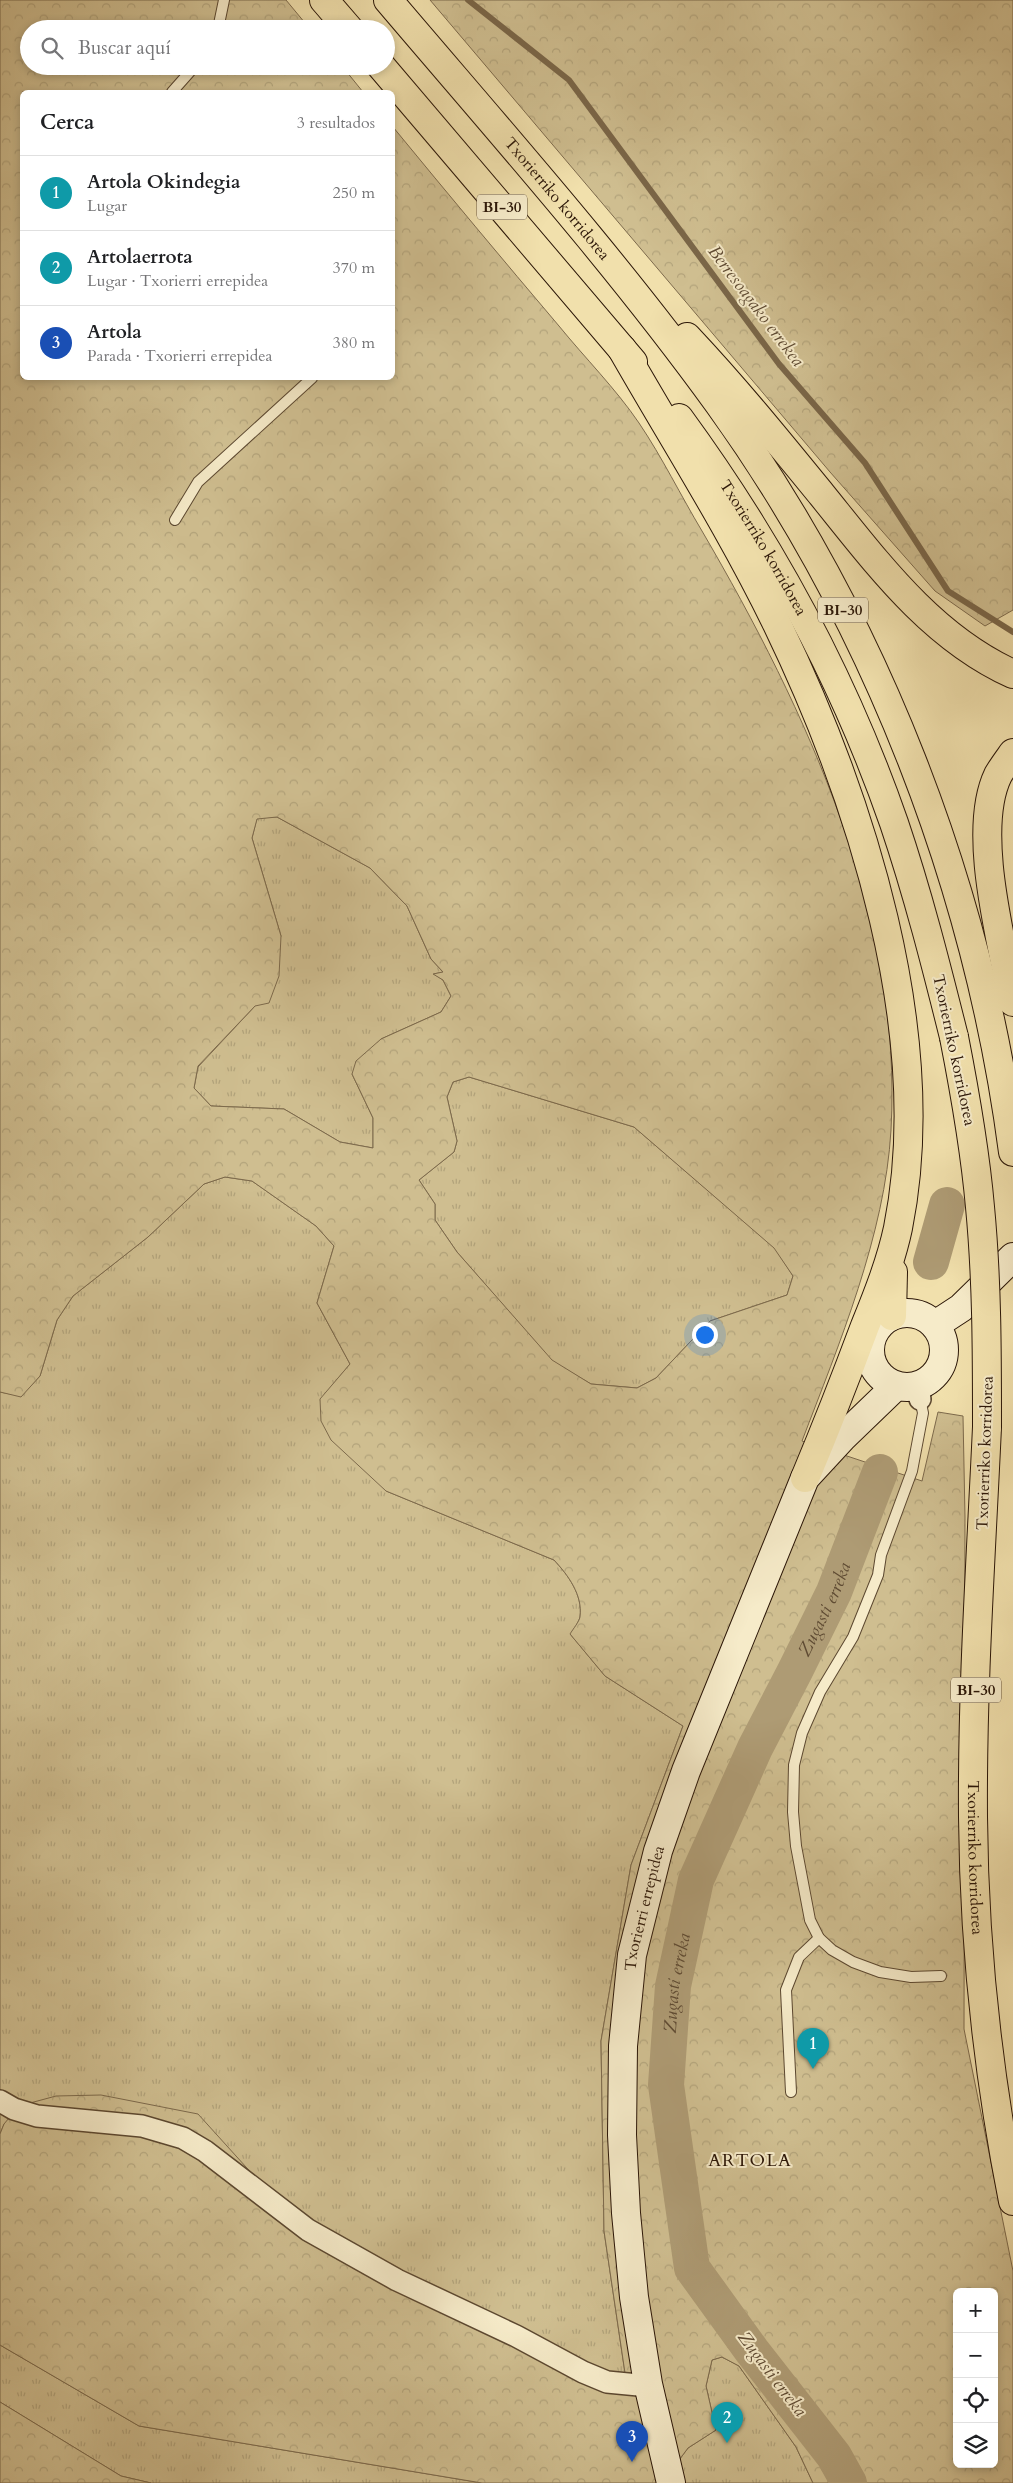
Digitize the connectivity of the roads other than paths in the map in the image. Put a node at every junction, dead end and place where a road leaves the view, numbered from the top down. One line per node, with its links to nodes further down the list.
1 (224, 0): 4 (lane)
2 (324, 0): 5 (highway)
3 (388, 0): 9 (highway, Txorierriko korridorea / BI-30)
4 (220, 20)
5 (341, 20)
6 (187, 75): 8 (lane)
7 (389, 75): 10 (highway, Txorierriko korridorea / BI-30)
8 (174, 90)
9 (596, 243): 13 (highway); 16 (highway, Txorierriko korridorea / BI-30)
10 (622, 349): 17 (highway); 29 (highway, Txorierriko korridorea / BI-30, bridge)
11 (310, 380): 12 (lane)
12 (175, 520)
13 (1013, 674)
14 (1013, 753): 15 (highway)
15 (1013, 1002)
16 (1013, 1152)
17 (894, 1246): 19 (highway); 23 (highway)
18 (1013, 1257): 20 (main road)
19 (892, 1316): 20 (main road); 21 (main road)
20 (935, 1325): 22 (main road)
21 (872, 1362): 22 (main road); 23 (main road)
22 (911, 1391): 24 (main road); 25 (lane)
23 (824, 1433): 24 (highway)
24 (805, 1478): 30 (main road, Txorierri errepidea)
25 (819, 1938): 26 (lane); 27 (lane)
26 (941, 1976)
27 (791, 2092)
28 (0, 2101): 30 (street)
29 (1013, 2201)
30 (647, 2375): 31 (main road, Txorierri errepidea)
31 (671, 2483)

